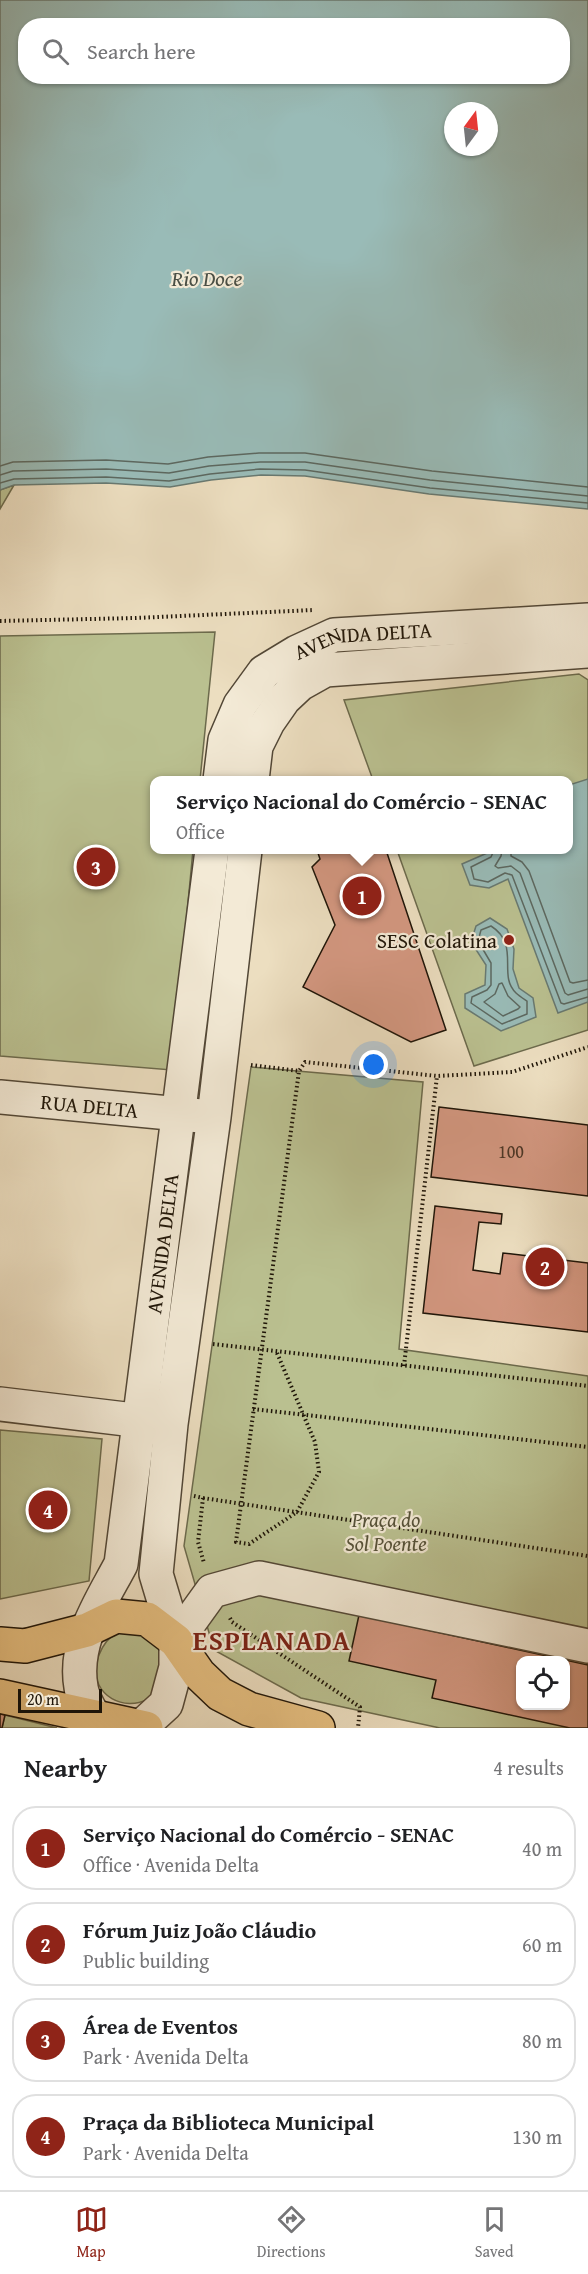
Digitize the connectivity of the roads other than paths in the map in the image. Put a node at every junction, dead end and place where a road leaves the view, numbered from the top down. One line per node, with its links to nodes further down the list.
1 (588, 620): 3 (street, AVENIDA DELTA)
2 (588, 651): 4 (street, AVENIDA DELTA)
3 (220, 776)
4 (252, 776)
5 (211, 854): 8 (street, AVENIDA DELTA)
6 (244, 854): 9 (street, AVENIDA DELTA)
7 (0, 1097): 8 (street, RUA DELTA)
8 (179, 1112): 9 (street, RUA DELTA); 11 (street, AVENIDA DELTA)
9 (214, 1117): 12 (street, AVENIDA DELTA)
10 (0, 1404): 11 (street)
11 (138, 1420): 12 (street); 13 (street, AVENIDA DELTA)
12 (171, 1425): 14 (street, AVENIDA DELTA)
13 (87, 1630): 14 (main road); 15 (main road); 18 (street)
14 (176, 1641): 16 (street); 19 (street); 20 (main road)
15 (0, 1644)
16 (588, 1646)
17 (0, 1696): 18 (main road)
18 (94, 1717): 19 (main road)
19 (143, 1727)
20 (318, 1728)

